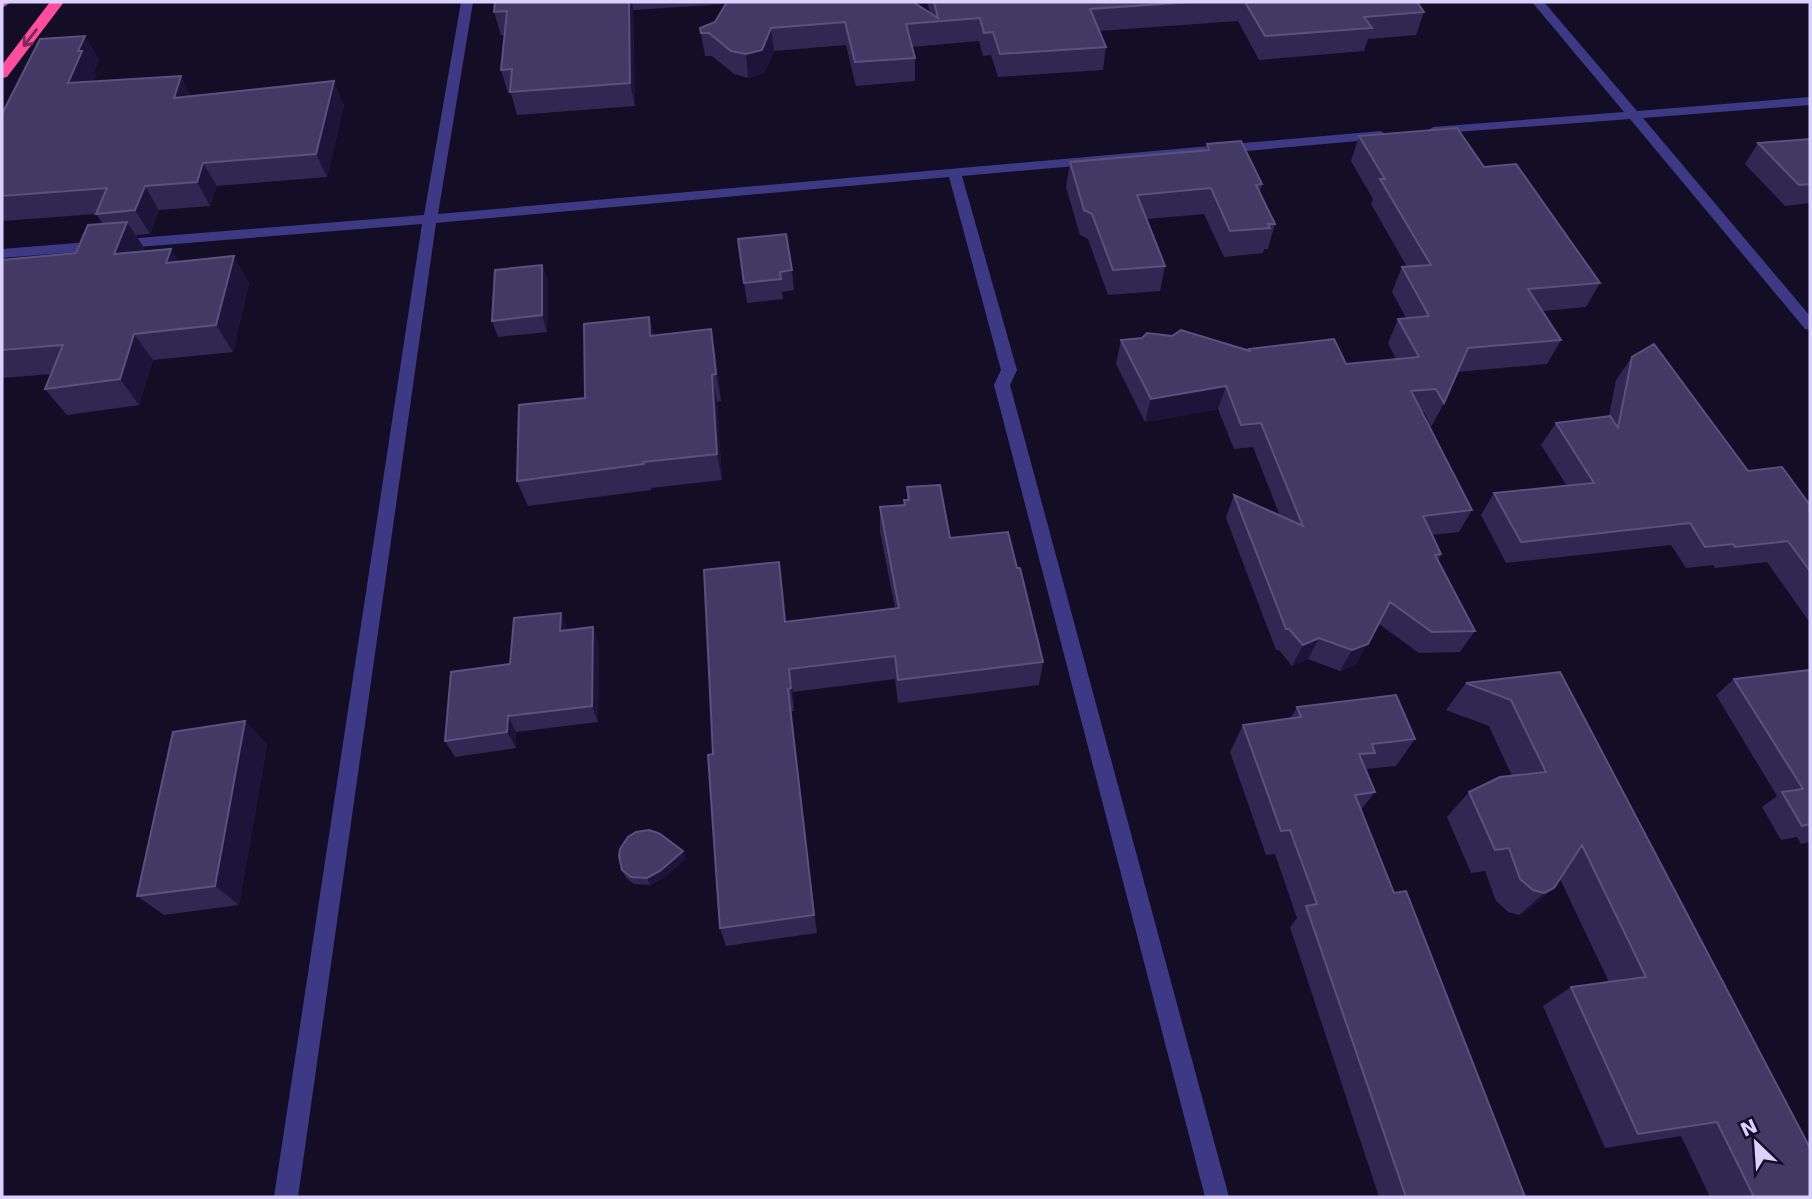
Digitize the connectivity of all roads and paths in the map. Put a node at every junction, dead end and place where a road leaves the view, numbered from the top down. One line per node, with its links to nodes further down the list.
1 (57, 2): 4 (highway, one-way to 4)
2 (467, 2): 10 (lane)
3 (1538, 2): 6 (lane)
4 (2, 74)
5 (1810, 101): 6 (lane)
6 (1632, 114): 7 (lane); 12 (lane)
7 (1424, 132)
8 (1397, 134): 9 (lane)
9 (954, 171): 10 (lane); 14 (lane)
10 (430, 219): 11 (lane); 13 (lane)
11 (2, 253)
12 (1810, 325)
13 (286, 1197)
14 (1217, 1197)

